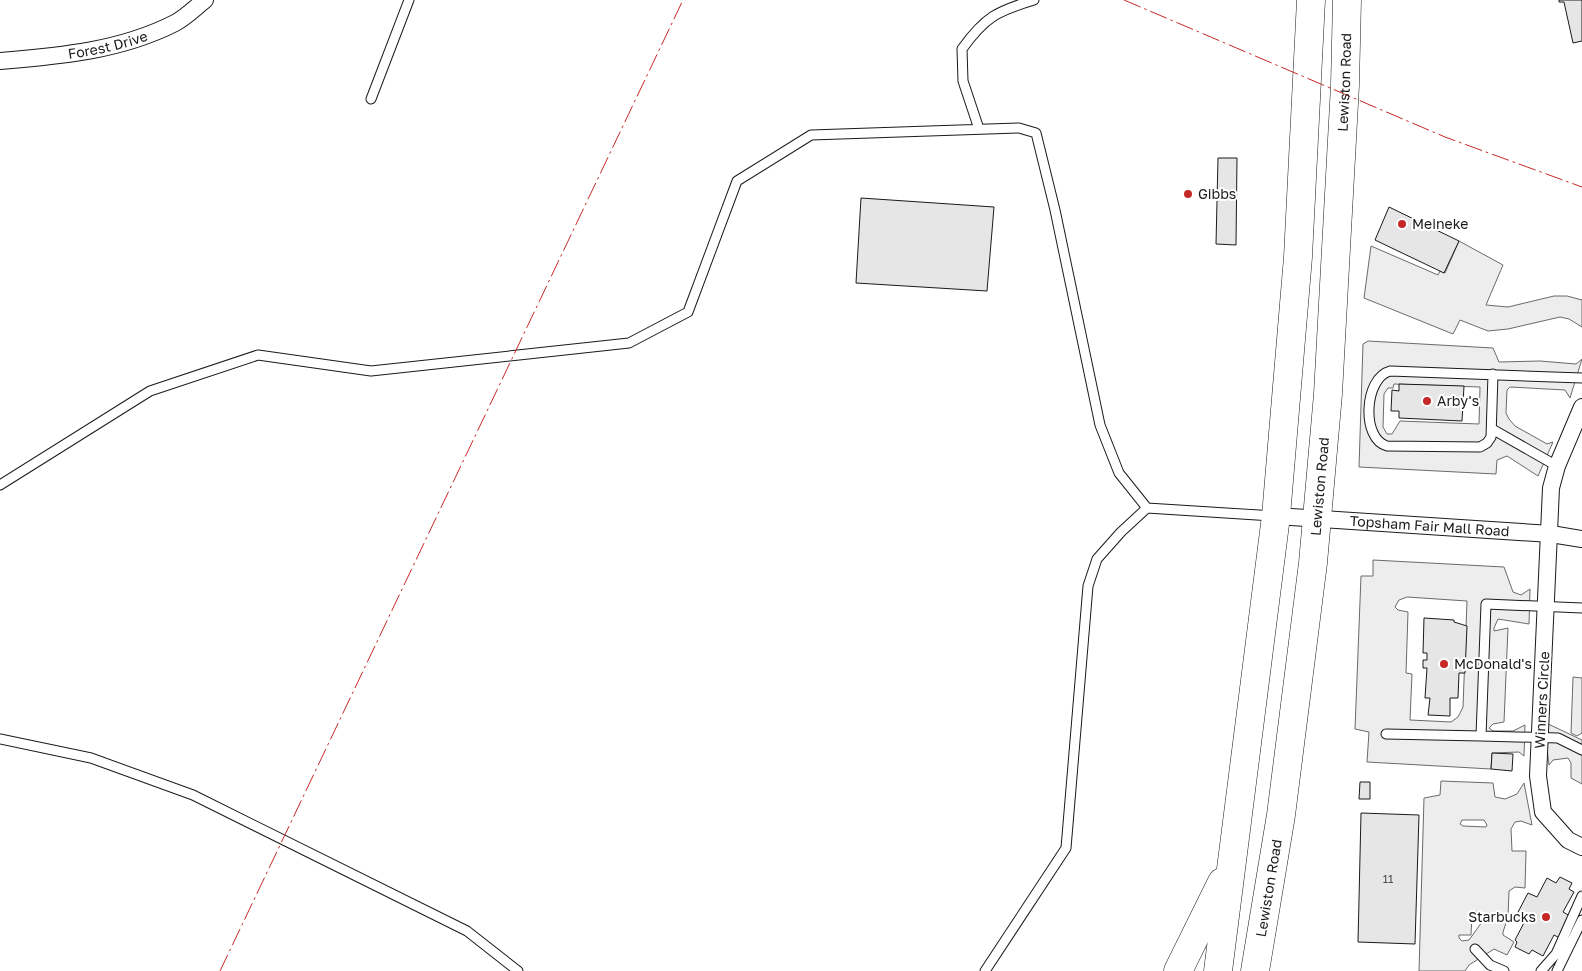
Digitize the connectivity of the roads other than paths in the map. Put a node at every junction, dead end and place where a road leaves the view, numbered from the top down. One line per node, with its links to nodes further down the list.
1 (205, 0): 6 (street, Forest Drive)
2 (409, 0): 7 (lane)
3 (1034, 0): 8 (lane)
4 (1312, 0): 16 (highway)
5 (1347, 0): 17 (highway, Lewiston Road)
6 (0, 60)
7 (371, 99)
8 (979, 129): 14 (lane); 15 (lane)
9 (1493, 374): 10 (lane); 12 (lane); 12 (lane)
10 (1582, 378)
11 (1582, 407): 13 (street, Winners Circle)
12 (1492, 429): 13 (lane)
13 (1557, 466): 18 (street, Winners Circle)
14 (0, 485)
15 (1147, 508): 16 (lane); 33 (lane)
16 (1276, 516): 17 (street, Topsham Fair Mall Road); 28 (highway)
17 (1316, 519): 18 (street, Topsham Fair Mall Road); 36 (highway, Lewiston Road)
18 (1551, 534): 19 (street, Topsham Fair Mall Road); 20 (street, Winners Circle)
19 (1582, 539)
20 (1547, 608): 21 (lane); 23 (lane); 25 (street, Winners Circle)
21 (1582, 608)
22 (1386, 734): 23 (lane)
23 (1481, 736): 25 (lane)
24 (0, 739): 32 (lane)
25 (1540, 739): 26 (lane); 27 (street, Winners Circle)
26 (1582, 750)
27 (1582, 847)
28 (1234, 858): 34 (highway); 35 (highway)
29 (1582, 896): 38 (lane)
30 (1582, 920): 39 (lane)
31 (1475, 949): 37 (lane)
32 (518, 971)
33 (984, 971)
34 (1178, 971)
35 (1218, 971)
36 (1255, 971)
37 (1504, 971)
38 (1540, 971)
39 (1557, 971)

